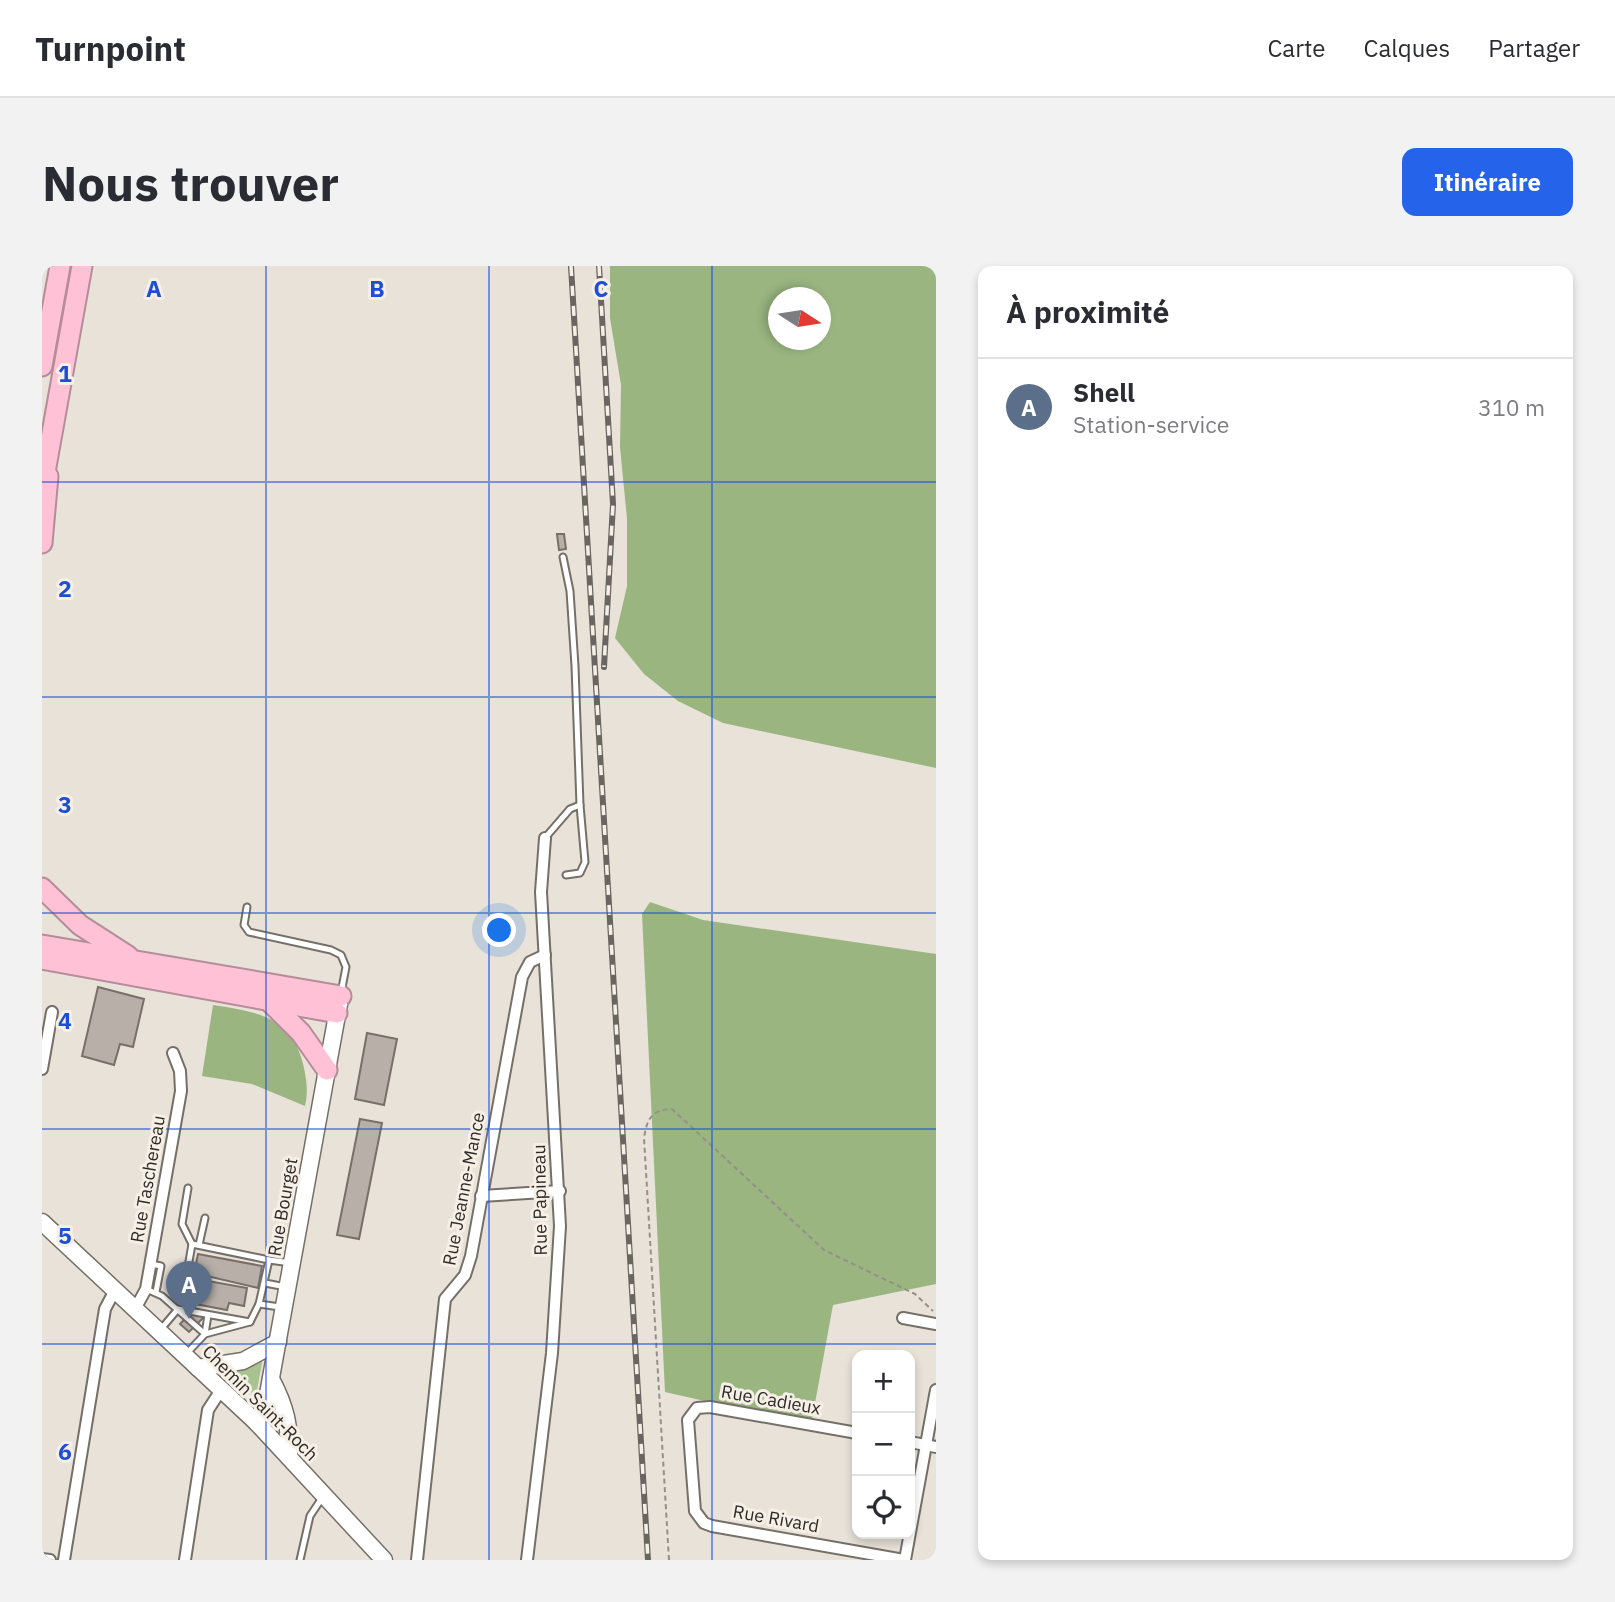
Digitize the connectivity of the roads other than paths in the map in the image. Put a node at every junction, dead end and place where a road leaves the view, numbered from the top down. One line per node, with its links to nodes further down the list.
1 (57, 266): 3 (highway); 4 (highway)
2 (82, 266): 5 (highway)
3 (42, 314)
4 (42, 366)
5 (53, 426): 6 (highway); 7 (highway)
6 (42, 489)
7 (42, 543)
8 (563, 557): 9 (lane)
9 (580, 805): 10 (lane); 11 (lane)
10 (545, 838): 15 (street, Rue Papineau)
11 (566, 875)
12 (42, 888): 17 (highway)
13 (247, 907): 19 (lane)
14 (42, 945): 17 (highway)
15 (545, 955): 25 (street, Rue Papineau); 26 (street, Rue Jeanne-Mance)
16 (42, 959): 18 (highway)
17 (135, 961): 19 (highway)
18 (269, 1001): 19 (highway); 23 (highway)
19 (339, 1005): 23 (main road, Rue Bourget)
20 (52, 1012): 22 (street)
21 (173, 1053): 36 (street, Rue Taschereau)
22 (42, 1069)
23 (327, 1070): 31 (main road, Rue Bourget)
24 (188, 1188): 29 (lane)
25 (560, 1191): 26 (street); 66 (street, Rue Papineau)
26 (481, 1196): 65 (street, Rue Jeanne-Mance)
27 (205, 1218): 29 (lane)
28 (42, 1222): 35 (main road, Chemin Saint-Roch)
29 (196, 1245): 30 (lane); 32 (lane)
30 (270, 1260): 31 (lane); 33 (lane)
31 (292, 1264): 34 (main road, Rue Bourget)
32 (187, 1273)
33 (265, 1283): 34 (lane); 37 (lane)
34 (288, 1287): 38 (main road, Rue Bourget)
35 (115, 1290): 39 (main road, Chemin Saint-Roch); 61 (street)
36 (151, 1290): 39 (street, Rue Taschereau); 40 (lane)
37 (259, 1304): 38 (lane); 43 (lane)
38 (284, 1308): 47 (main road, Rue Bourget)
39 (135, 1309): 45 (main road, Chemin Saint-Roch)
40 (178, 1309): 41 (lane); 45 (lane); 46 (lane)
41 (208, 1315): 43 (lane); 46 (lane)
42 (903, 1318): 44 (street)
43 (250, 1322): 46 (lane)
44 (936, 1324)
45 (159, 1331): 48 (main road, Chemin Saint-Roch)
46 (205, 1334): 48 (lane)
47 (278, 1342): 49 (main road); 50 (main road, Rue Bourget)
48 (185, 1355): 49 (main road, Chemin Saint-Roch)
49 (198, 1368): 51 (main road, Chemin Saint-Roch)
50 (271, 1380): 53 (main road, Rue Bourget); 56 (main road)
51 (221, 1390): 53 (main road, Chemin Saint-Roch); 62 (street)
52 (936, 1390): 55 (street)
53 (256, 1422): 56 (main road, Chemin Saint-Roch)
54 (852, 1432): 57 (street, Rue Cadieux)
55 (931, 1446): 67 (street)
56 (289, 1457): 58 (main road, Chemin Saint-Roch)
57 (691, 1464): 67 (street, Rue Rivard)
58 (324, 1495): 63 (lane); 64 (main road, Chemin Saint-Roch)
59 (42, 1559): 60 (street)
60 (50, 1560)
61 (64, 1560)
62 (185, 1560)
63 (300, 1560)
64 (384, 1560)
65 (417, 1560)
66 (527, 1560)
67 (905, 1560)

